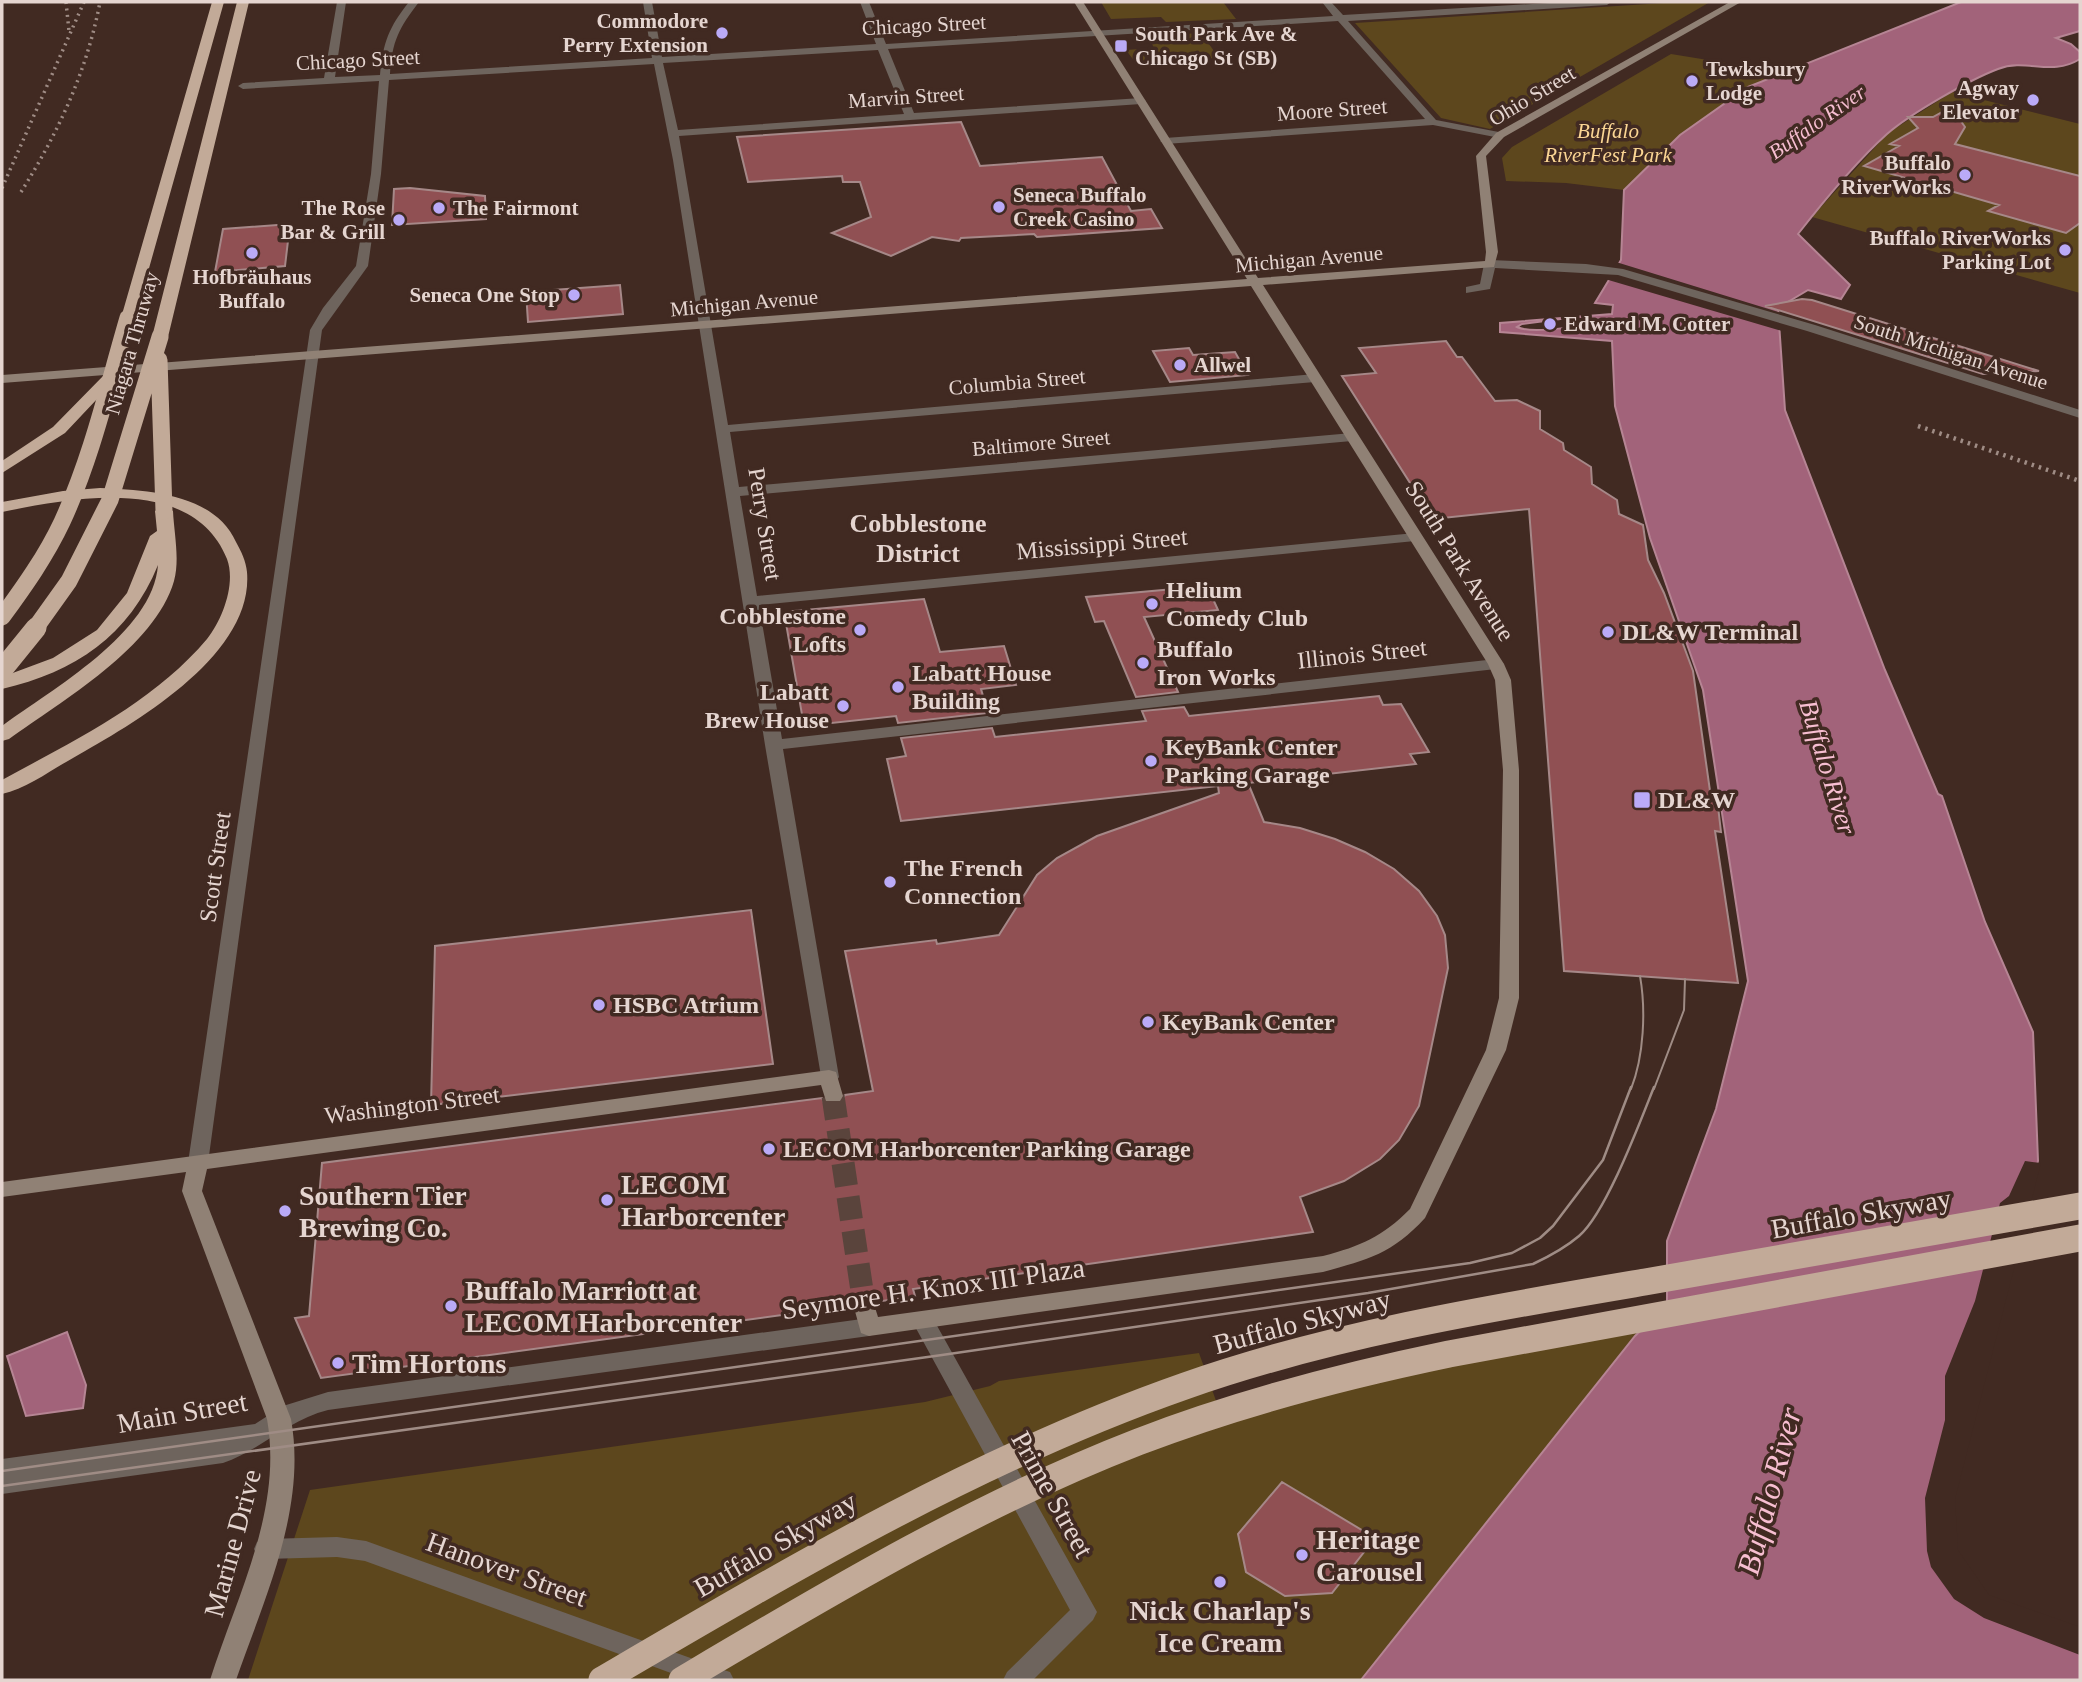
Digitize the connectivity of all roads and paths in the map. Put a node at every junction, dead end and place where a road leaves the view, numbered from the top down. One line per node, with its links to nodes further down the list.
1 (341, 2): 17 (street)
2 (414, 2): 16 (street)
3 (647, 2): 15 (street, Perry Street)
4 (864, 2): 14 (street)
5 (1078, 2): 13 (street, South Park Avenue)
6 (1326, 2): 12 (street)
7 (1607, 2): 9 (street, Chicago Street)
8 (1736, 2): 23 (street, Ohio Street)
9 (1526, 4): 12 (street, Chicago Street)
10 (216, 7): 31 (highway, Niagara Thruway, bridge)
11 (242, 7): 29 (highway, Niagara Thruway)
12 (1340, 18): 13 (street, Chicago Street); 21 (street)
13 (1098, 33): 14 (street, Chicago Street); 19 (street, South Park Avenue)
14 (882, 46): 15 (street, Chicago Street); 20 (street)
15 (656, 60): 16 (street, Chicago Street); 22 (street, Perry Street)
16 (384, 78): 17 (street, Chicago Street); 30 (street, Scott Street)
17 (329, 81): 18 (street, Chicago Street)
18 (243, 86)
19 (1141, 101): 20 (street, Marvin Street); 24 (street, South Park Avenue)
20 (910, 116): 22 (street, Marvin Street)
21 (1433, 122): 23 (street, Moore Street); 24 (street, Moore Street)
22 (674, 133): 28 (street, Perry Street)
23 (1500, 135): 25 (street, Ohio Street)
24 (1165, 141): 26 (street, South Park Avenue)
25 (1490, 264): 26 (street, Michigan Avenue); 27 (street); 34 (street, South Michigan Avenue)
26 (1255, 282): 28 (street, Michigan Avenue); 32 (street, South Park Avenue)
27 (1471, 290)
28 (703, 325): 30 (street, Michigan Avenue); 35 (street, Perry Street)
29 (160, 337): 40 (highway, bridge); 45 (highway, Niagara Thruway, bridge)
30 (312, 355): 33 (street, Michigan Avenue, bridge); 51 (street, Scott Street)
31 (110, 377): 37 (highway); 43 (highway, Niagara Thruway, bridge)
32 (1315, 378): 35 (street, Columbia Street); 36 (street, South Park Avenue)
33 (2, 379)
34 (2080, 414)
35 (723, 429): 38 (street, Perry Street)
36 (1352, 437): 38 (street, Baltimore Street); 41 (street, South Park Avenue)
37 (2, 468)
38 (733, 492): 42 (street, Perry Street)
39 (2, 507): 49 (highway, bridge)
40 (163, 511): 46 (highway); 47 (highway)
41 (1415, 537): 42 (street, Mississippi Street); 44 (street, South Park Avenue)
42 (751, 601): 48 (street, Perry Street)
43 (2, 617)
44 (1496, 664): 48 (street, Illinois Street); 54 (street, South Park Avenue)
45 (2, 670)
46 (2, 683)
47 (2, 735)
48 (773, 745): 50 (street, Perry Street)
49 (2, 788)
50 (831, 1087): 51 (street, Washington Street)
51 (198, 1163): 52 (street, Washington Street); 59 (street, Scott Street)
52 (2, 1189)
53 (2080, 1206): 64 (highway, Buffalo Skyway, bridge)
54 (1418, 1213): 57 (street, Seymore H. Knox III Plaza)
55 (2080, 1238): 65 (highway, bridge)
56 (864, 1304): 58 (street)
57 (923, 1321): 58 (street, Seymore H. Knox III Plaza); 67 (street, Prime Street)
58 (869, 1327): 59 (street, Seymore H. Knox III Plaza)
59 (273, 1423): 60 (street, Main Street); 61 (street, Main Street); 62 (street, Marine Drive)
60 (2, 1469)
61 (2, 1484)
62 (266, 1549): 63 (street, Marine Drive); 66 (street, Hanover Street)
63 (223, 1680)
64 (603, 1680)
65 (682, 1680)
66 (721, 1680)
67 (1016, 1680)

